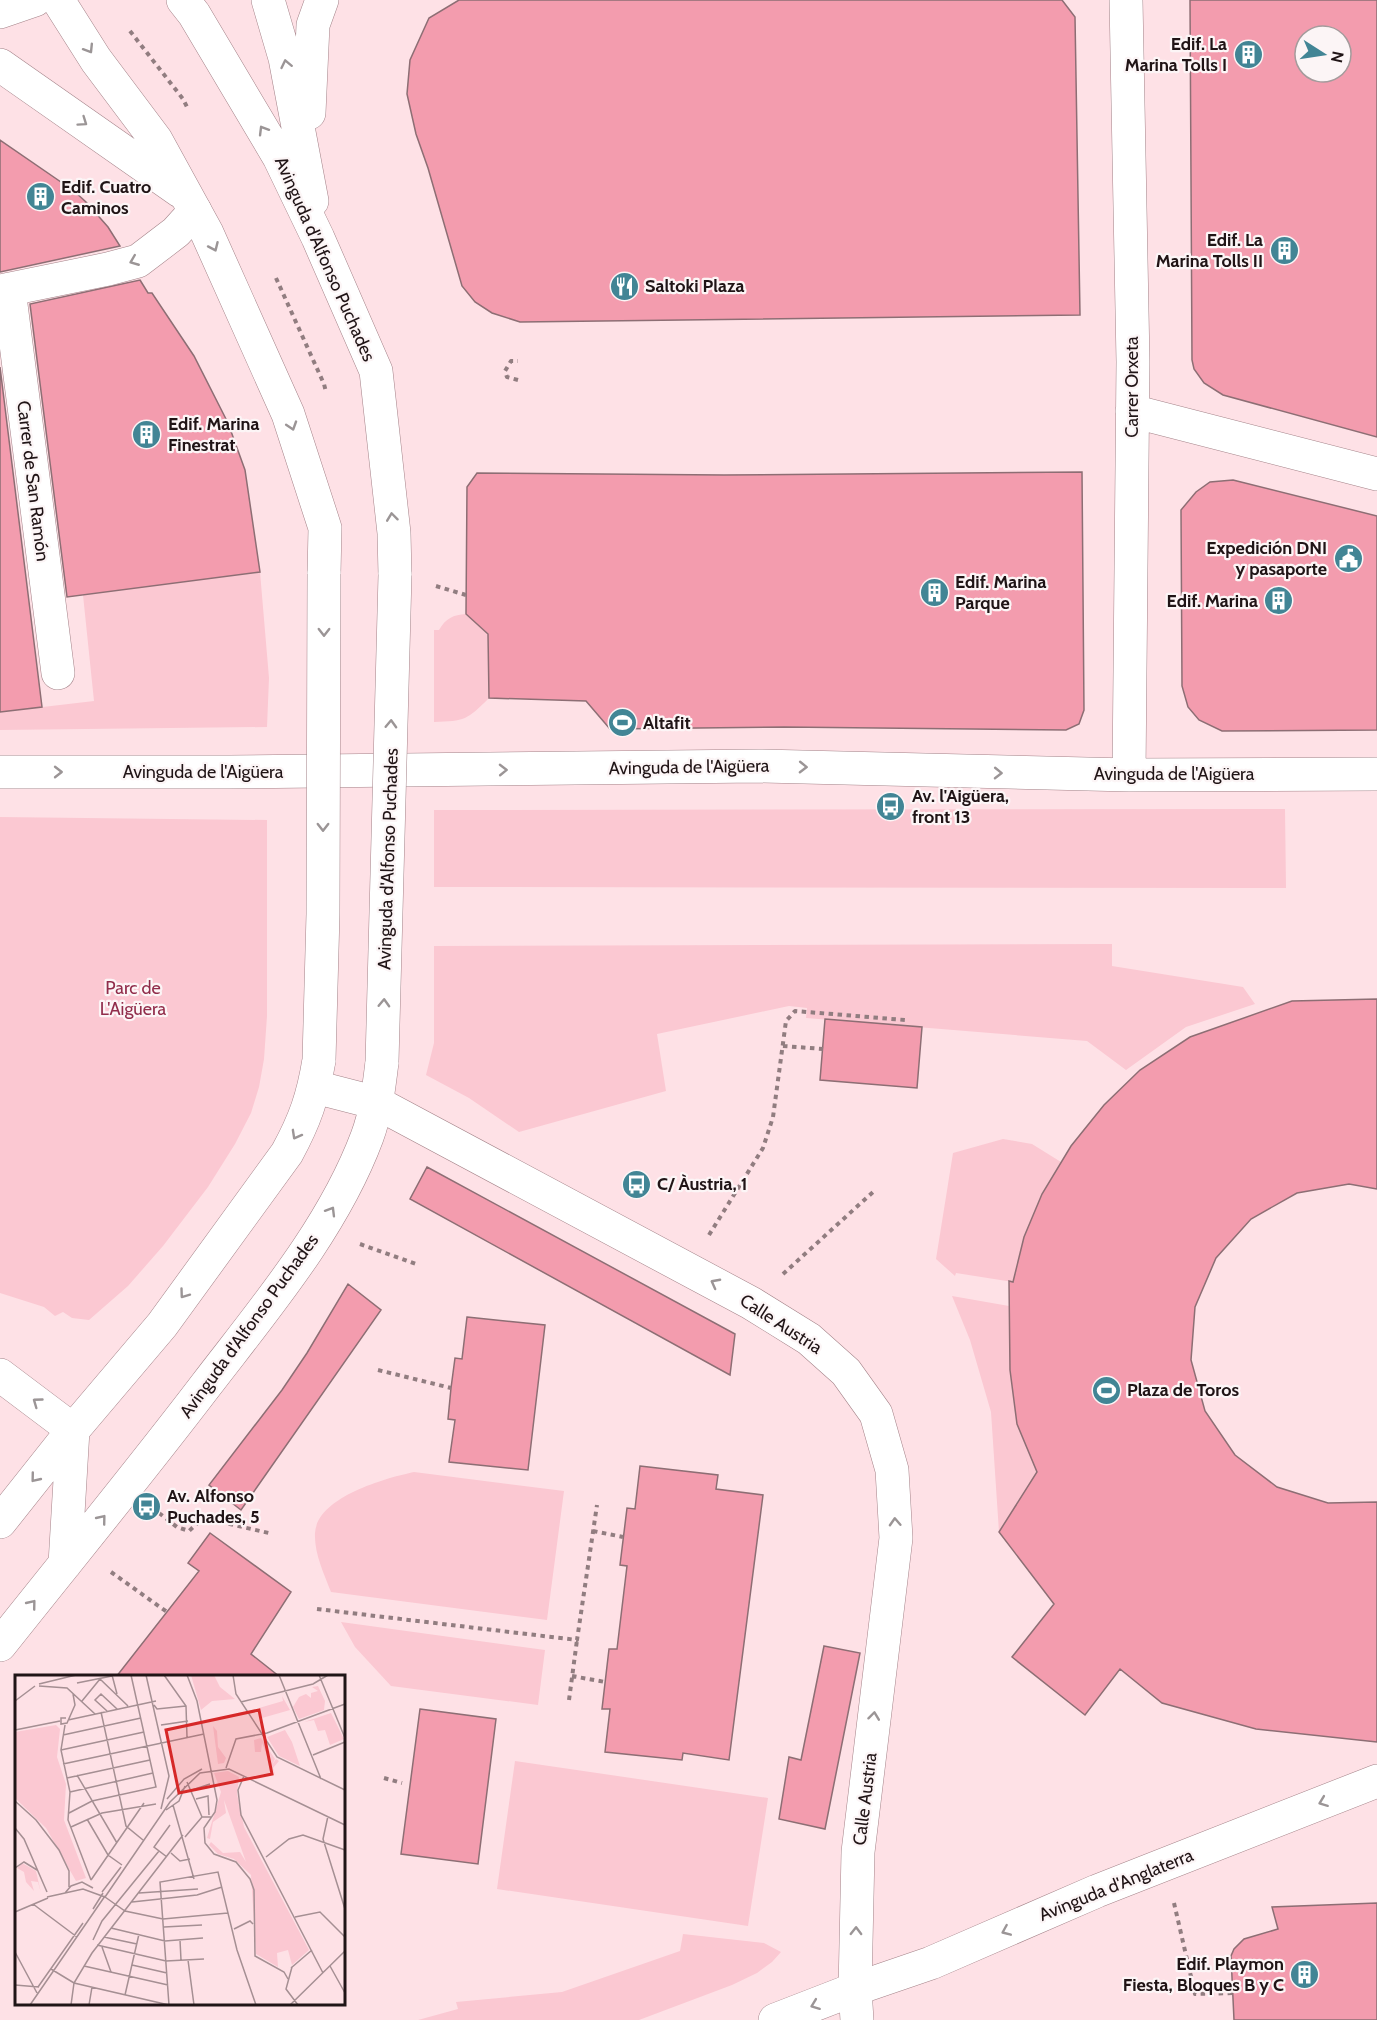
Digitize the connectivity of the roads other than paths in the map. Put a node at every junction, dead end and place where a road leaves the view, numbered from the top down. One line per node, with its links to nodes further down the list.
1 (35, 0): 7 (street)
2 (58, 0): 10 (street, one-way to 10)
3 (183, 0): 11 (street, Avinguda d'Alfonso Puchades, one-way to 3)
4 (268, 0): 9 (street, one-way to 4)
5 (322, 0): 9 (street)
6 (1126, 0): 13 (street, Carrer Orxeta)
7 (0, 12)
8 (0, 65): 10 (street, one-way to 10)
9 (306, 163): 11 (street)
10 (191, 203): 12 (street, one-way to 12); 19 (street, one-way to 19, bridge)
11 (318, 238): 20 (street, Avinguda d'Alfonso Puchades, one-way to 11, bridge)
12 (5, 290): 15 (street, Carrer de San Ramón)
13 (1132, 411): 14 (street); 18 (street, Carrer Orxeta)
14 (1377, 474)
15 (58, 673)
16 (0, 772): 18 (street, Avinguda de l'Aigüera, one-way to 18)
17 (1377, 774): 18 (street, Avinguda de l'Aigüera)
18 (1129, 775)
19 (317, 1073): 20 (street, Calle Austria); 22 (street, one-way to 22)
20 (377, 1103): 24 (street, Avinguda d'Alfonso Puchades, one-way to 20); 27 (street, Calle Austria, one-way to 20)
21 (0, 1375): 22 (street, one-way to 21)
22 (73, 1430): 23 (street, one-way to 23); 24 (street)
23 (0, 1522)
24 (71, 1557): 25 (street, Avinguda d'Alfonso Puchades, one-way to 24)
25 (0, 1645)
26 (1377, 1781): 27 (street, Avinguda d'Anglaterra, one-way to 27)
27 (856, 2005): 28 (street, Avinguda d'Anglaterra, one-way to 28)
28 (775, 2020)

